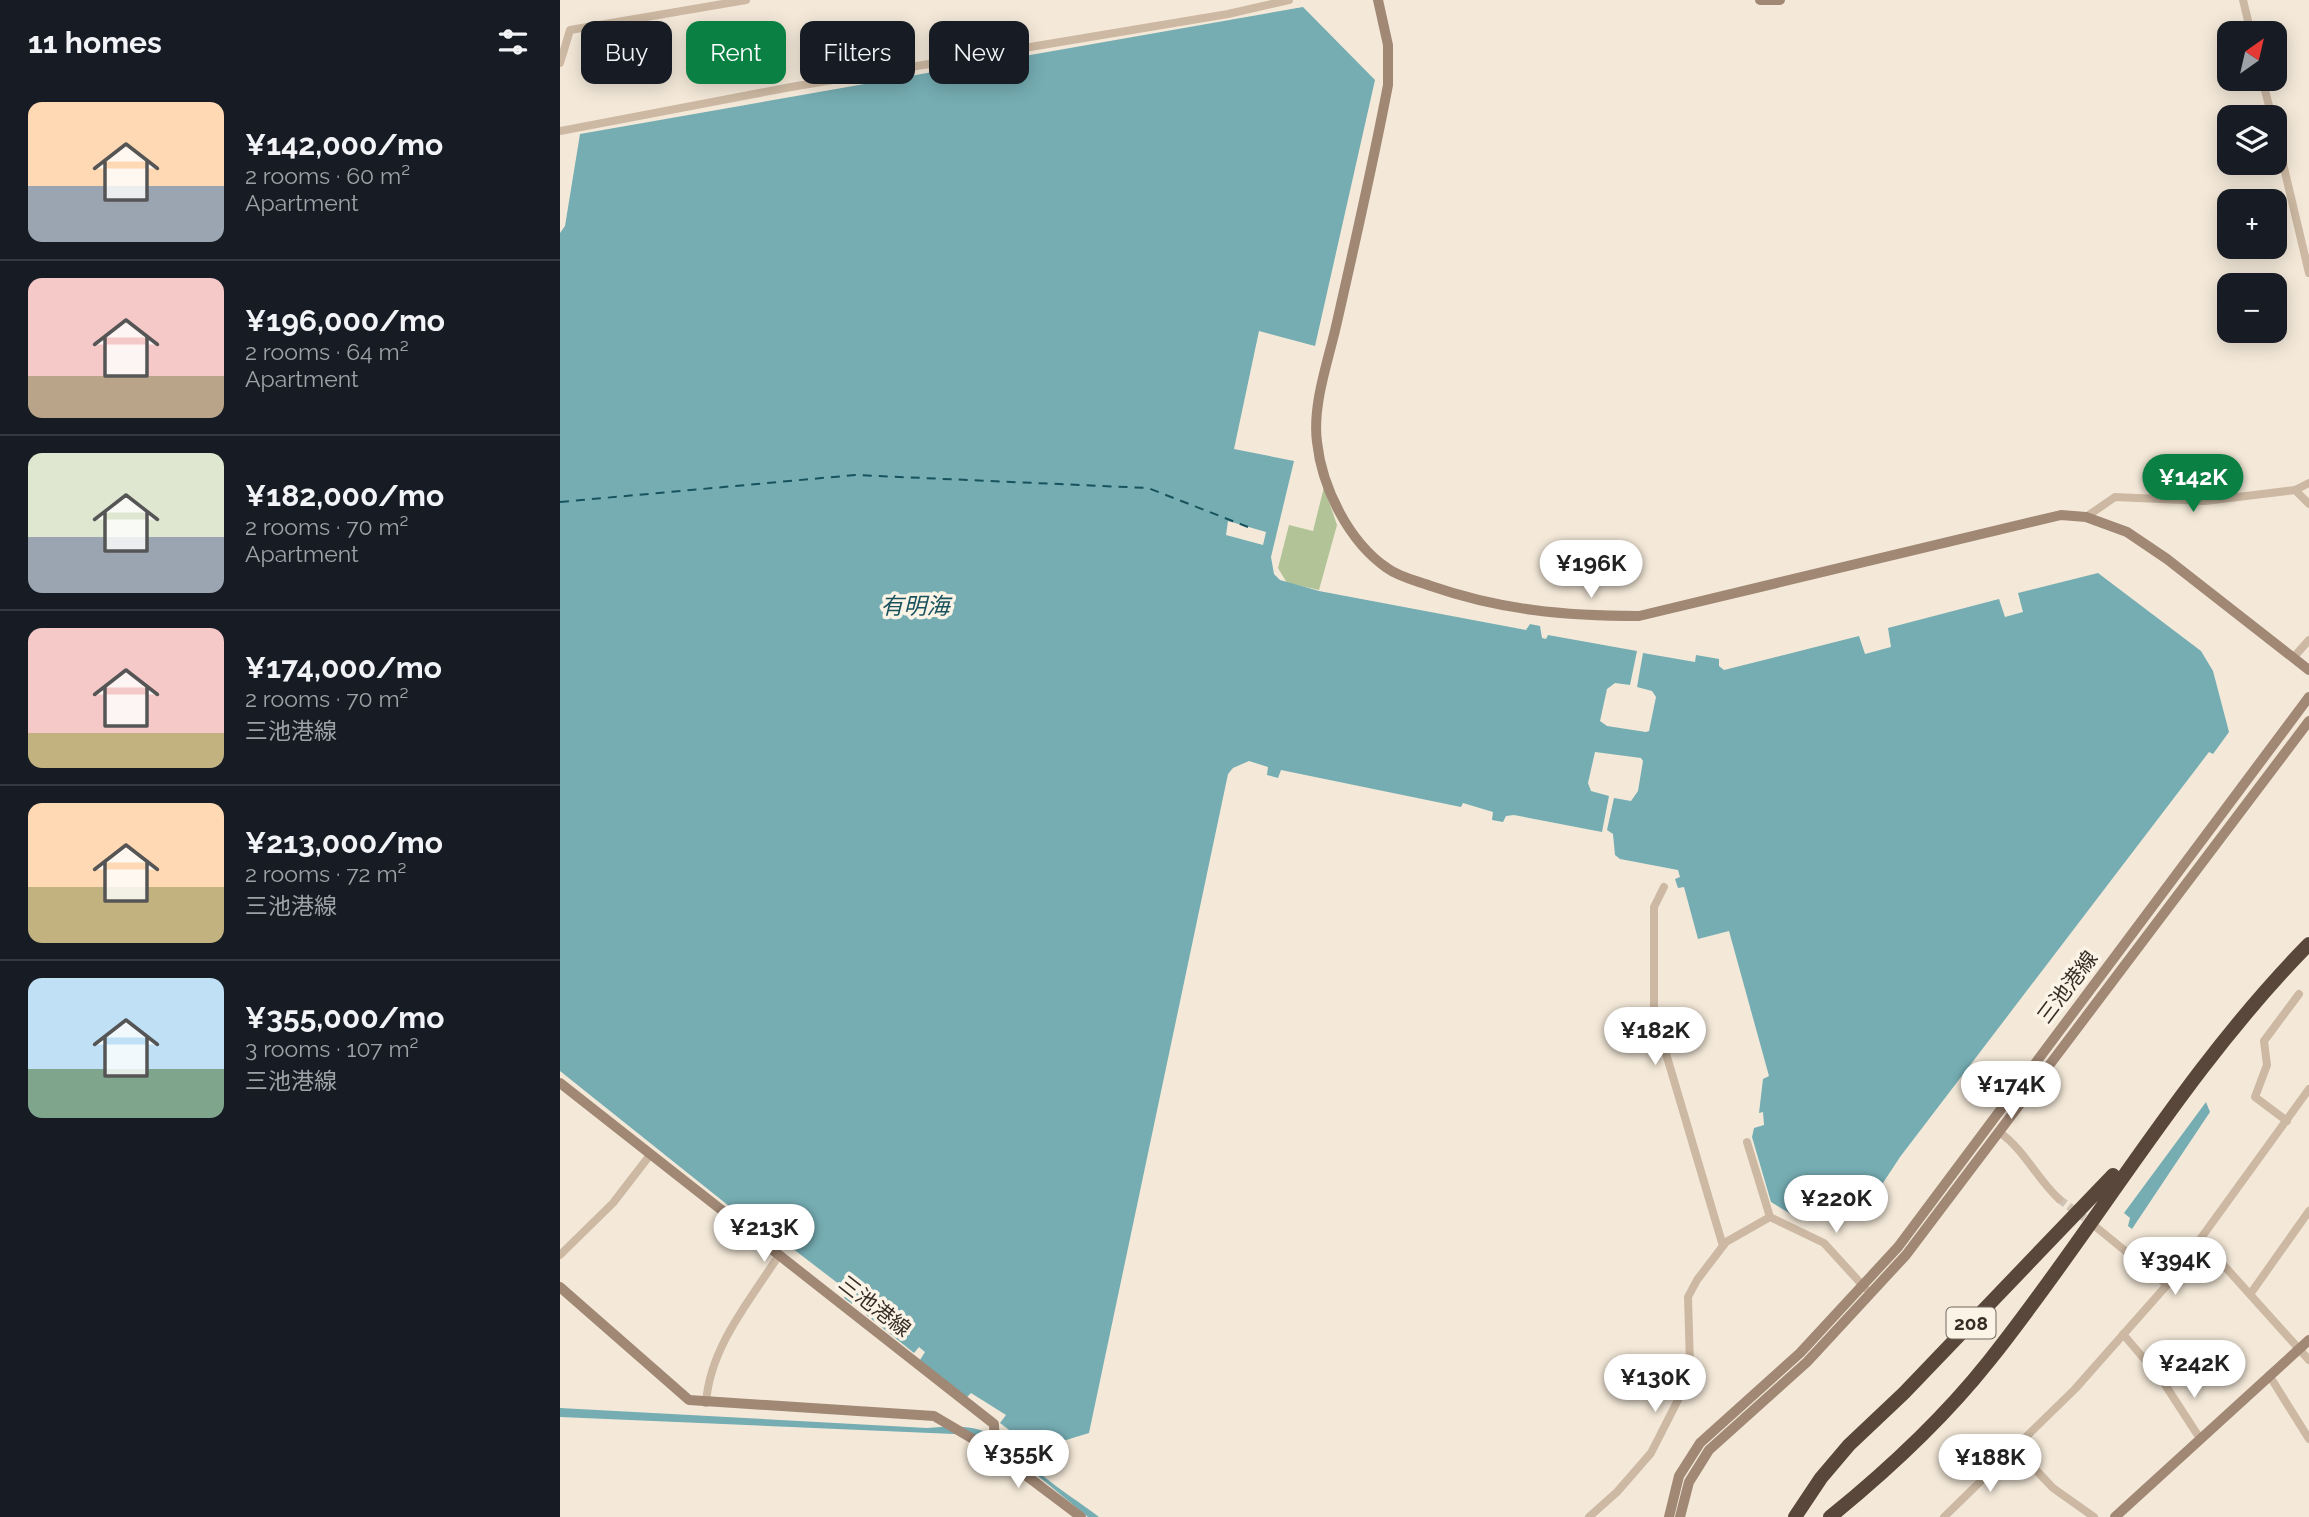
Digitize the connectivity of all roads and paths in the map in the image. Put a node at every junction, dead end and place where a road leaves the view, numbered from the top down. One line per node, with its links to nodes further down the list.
1 (746, 0): 8 (street)
2 (1289, 0): 9 (street)
3 (1378, 0): 15 (main road)
4 (1760, 0): 5 (main road)
5 (1780, 0)
6 (2243, 0): 7 (street)
7 (2248, 21)
8 (560, 63)
9 (560, 131)
10 (2286, 175): 11 (street)
11 (2309, 273)
12 (2309, 483): 13 (street)
13 (2295, 491): 14 (street); 15 (street)
14 (2309, 504)
15 (2086, 517): 17 (main road)
16 (2309, 640): 17 (street)
17 (2293, 658): 18 (main road)
18 (2309, 670)
19 (2309, 697): 41 (main road, 三池港線)
20 (2309, 721): 27 (main road, 三池港線)
21 (1664, 887): 36 (street)
22 (2309, 944): 28 (highway, 208)
23 (2299, 995): 26 (street)
24 (560, 1083): 30 (main road, 三池港線)
25 (2309, 1089): 26 (street)
26 (2287, 1121): 35 (street)
27 (1999, 1132): 31 (street); 41 (main road, 三池港線)
28 (2151, 1133): 57 (highway, 208); 58 (highway, 208)
29 (1747, 1142): 33 (street)
30 (650, 1155): 37 (street); 38 (main road, 三池港線)
31 (2059, 1199)
32 (2309, 1211): 42 (street)
33 (1770, 1217): 36 (street); 41 (street)
34 (2096, 1227): 39 (street)
35 (2201, 1240): 39 (street); 42 (street)
36 (1723, 1245): 54 (street)
37 (560, 1255)
38 (779, 1255): 48 (street); 51 (main road, 三池港線)
39 (2167, 1284): 43 (street)
40 (560, 1287): 48 (main road)
41 (1868, 1291): 55 (main road, 三池港線); 56 (main road, 三池港線)
42 (2251, 1293): 45 (street)
43 (2123, 1334): 49 (street); 52 (street)
44 (2309, 1340): 45 (main road)
45 (2298, 1349): 46 (street); 47 (main road)
46 (2309, 1360)
47 (2269, 1375): 49 (main road); 50 (street)
48 (706, 1403): 51 (main road)
49 (2199, 1437): 61 (main road)
50 (2309, 1438)
51 (995, 1448): 53 (main road)
52 (2016, 1449): 59 (street); 60 (street)
53 (1080, 1517)
54 (1589, 1517)
55 (1669, 1517)
56 (1681, 1517)
57 (1796, 1517)
58 (1830, 1517)
59 (1944, 1517)
60 (2094, 1517)
61 (2115, 1517)

